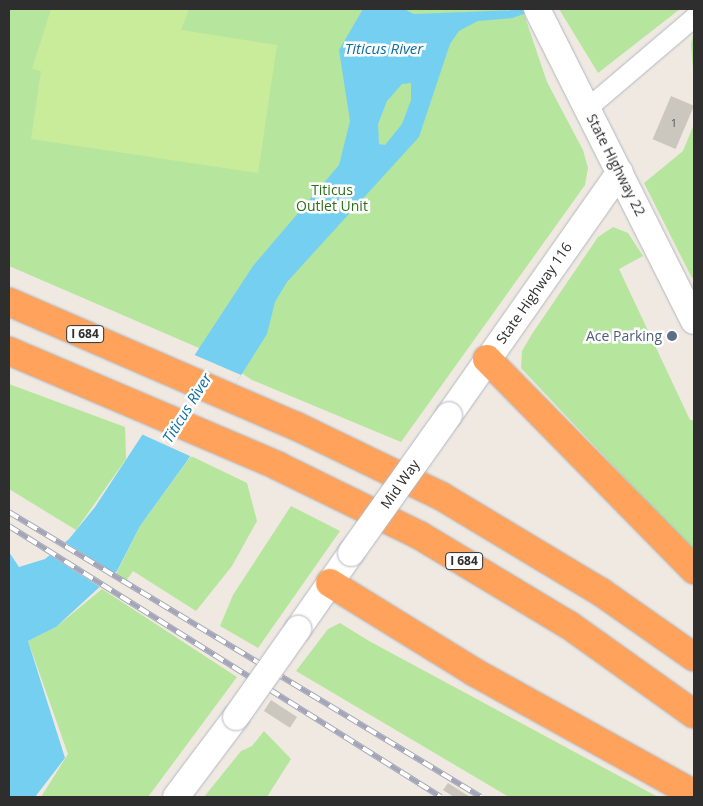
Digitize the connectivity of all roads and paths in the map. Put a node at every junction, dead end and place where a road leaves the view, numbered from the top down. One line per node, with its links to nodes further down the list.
1 (540, 15): 3 (main road, State Highway 22)
2 (694, 17): 3 (street)
3 (587, 108): 4 (main road, State Highway 22)
4 (620, 172): 6 (main road, State Highway 22); 8 (main road, State Highway 116)
5 (9, 302): 12 (highway, I 684)
6 (694, 321)
7 (9, 351): 13 (highway, I 684)
8 (487, 359): 9 (main road, State Highway 116); 10 (highway)
9 (449, 415): 11 (main road, Mid Way, bridge)
10 (694, 570)
11 (330, 583): 14 (highway); 15 (main road, Mid Way, bridge)
12 (694, 657)
13 (694, 714)
14 (694, 794)
15 (176, 797)

